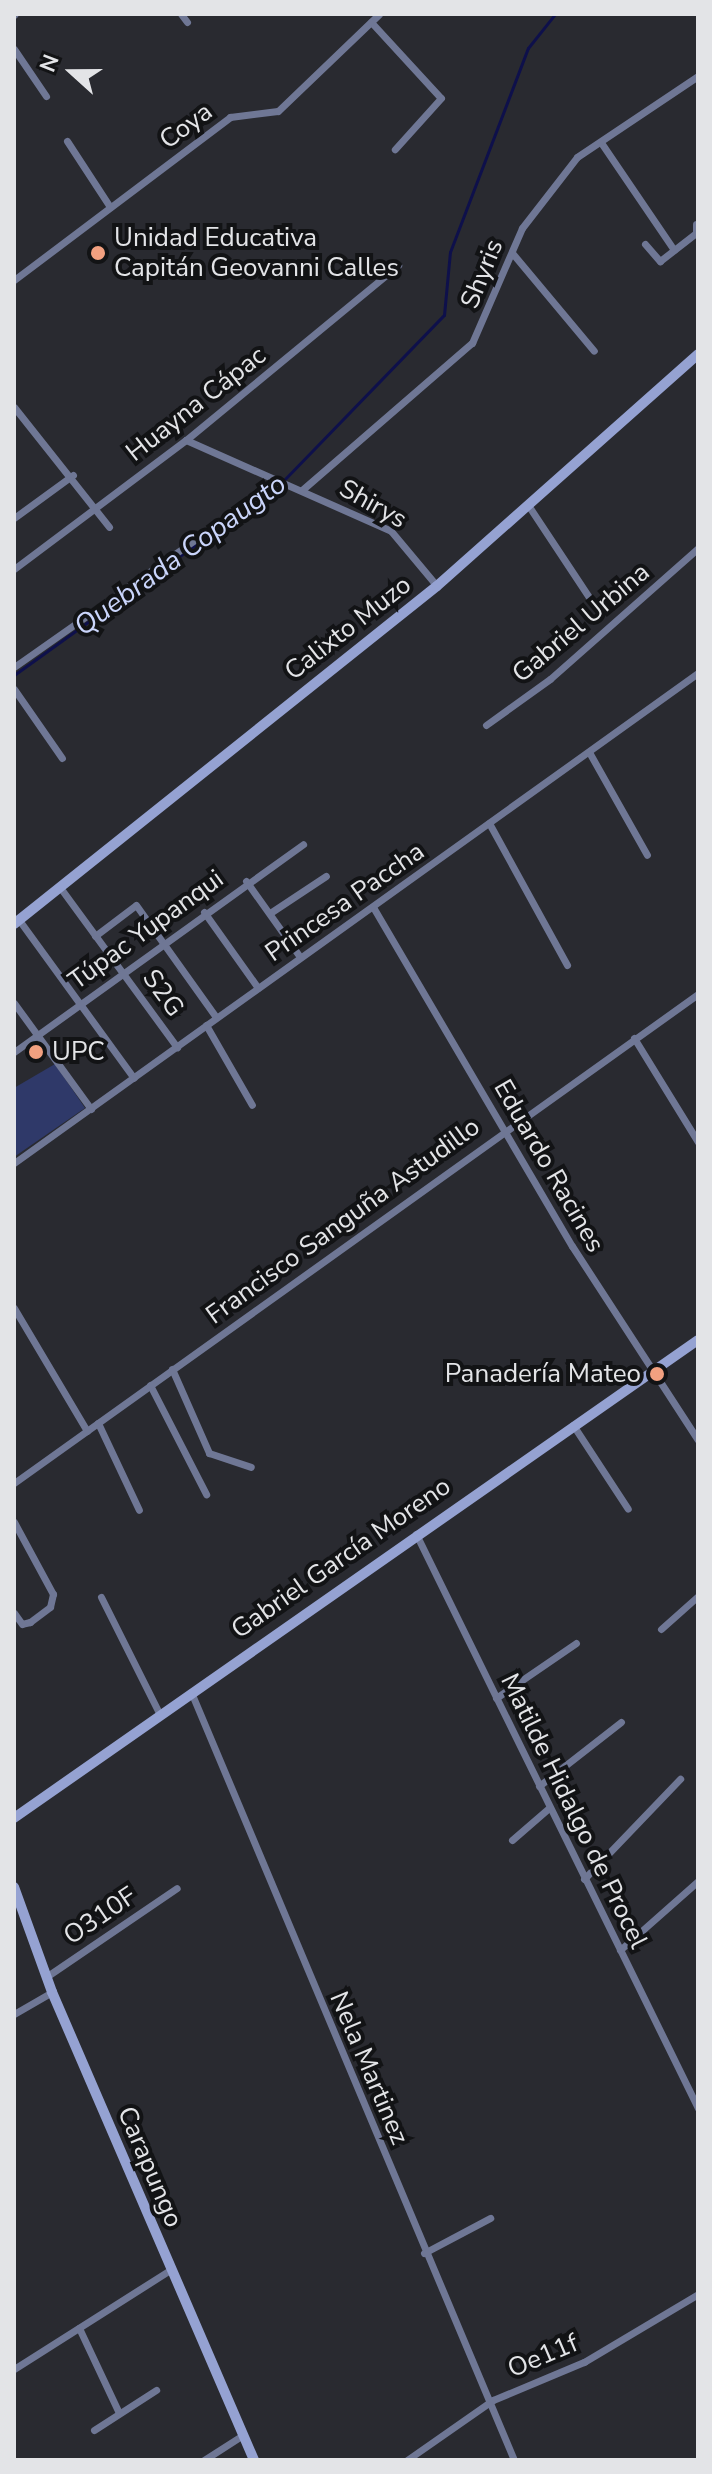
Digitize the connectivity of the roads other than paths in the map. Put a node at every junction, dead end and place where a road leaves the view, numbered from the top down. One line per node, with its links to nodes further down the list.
1 (181, 14): 3 (street)
2 (379, 14): 4 (street, Coya)
3 (187, 22)
4 (371, 22): 10 (street); 11 (street, Coya)
5 (14, 49): 7 (street)
6 (698, 76): 9 (street, Shyris)
7 (46, 96)
8 (67, 141): 11 (street)
9 (602, 144): 14 (street); 15 (street, Shyris)
10 (395, 149)
11 (110, 207): 17 (street, Coya)
12 (696, 224): 14 (street)
13 (645, 244): 14 (street)
14 (674, 250)
15 (513, 254): 18 (street); 24 (street, Shyris)
16 (398, 265): 21 (street, Huayna Cápac)
17 (14, 280)
18 (594, 351)
19 (698, 354): 25 (street, Calixto Muzo)
20 (14, 407): 22 (street)
21 (186, 440): 23 (street, Shirys); 26 (street, Huayna Cápac)
22 (73, 475): 26 (street); 27 (street)
23 (276, 483): 24 (street, Shirys); 33 (street)
24 (302, 490): 31 (street, Shirys)
25 (528, 505): 31 (street, Calixto Muzo); 32 (street)
26 (95, 506): 28 (street); 30 (street, Huayna Cápac)
27 (14, 518)
28 (109, 527)
29 (698, 548): 36 (street, Gabriel Urbina)
30 (14, 569)
31 (437, 586): 44 (street, Calixto Muzo)
32 (589, 597)
33 (14, 667)
34 (698, 673): 37 (street, Princesa Paccha)
35 (14, 689): 38 (street)
36 (486, 725)
37 (589, 752): 39 (street, Princesa Paccha); 41 (street)
38 (62, 758)
39 (489, 823): 45 (street, Princesa Paccha); 52 (street)
40 (303, 844): 43 (street, Túpac Yupanqui)
41 (647, 855)
42 (326, 876): 47 (street)
43 (246, 881): 46 (street, Túpac Yupanqui); 47 (street)
44 (59, 886): 48 (street, Calixto Muzo); 49 (street, S2G)
45 (373, 907): 51 (street, Princesa Paccha); 67 (street, Eduardo Racines)
46 (204, 912): 50 (street, Túpac Yupanqui); 54 (street)
47 (270, 913): 51 (street)
48 (17, 922): 57 (street)
49 (95, 936): 50 (street); 53 (street, S2G)
50 (163, 942): 53 (street, Túpac Yupanqui); 58 (street)
51 (300, 957): 54 (street, Princesa Paccha)
52 (567, 965)
53 (122, 972): 57 (street, Túpac Yupanqui); 62 (street, S2G)
54 (258, 988): 58 (street, Princesa Paccha)
55 (698, 994): 61 (street, Francisco Sanguña Astudillo)
56 (14, 1003): 60 (street)
57 (79, 1004): 60 (street, Túpac Yupanqui); 64 (street)
58 (216, 1017): 59 (street, Princesa Paccha)
59 (206, 1025): 62 (street, Princesa Paccha); 65 (street)
60 (37, 1035): 63 (street, Túpac Yupanqui); 66 (street)
61 (634, 1038): 67 (street, Francisco Sanguña Astudillo); 68 (street)
62 (177, 1047): 64 (street, Princesa Paccha)
63 (14, 1052)
64 (134, 1078): 66 (street, Princesa Paccha)
65 (252, 1105)
66 (91, 1109): 69 (street, Princesa Paccha)
67 (505, 1128): 72 (street, Francisco Sanguña Astudillo); 73 (street, Eduardo Racines)
68 (698, 1142)
69 (14, 1163)
70 (14, 1308): 77 (street)
71 (698, 1340): 73 (street, Gabriel García Moreno)
72 (172, 1369): 74 (street, Francisco Sanguña Astudillo); 79 (street)
73 (652, 1372): 76 (street, Gabriel García Moreno); 78 (street, Eduardo Racines)
74 (150, 1385): 75 (street, Francisco Sanguña Astudillo); 81 (street)
75 (98, 1423): 77 (street, Francisco Sanguña Astudillo); 83 (street)
76 (573, 1425): 82 (street); 85 (street, Gabriel García Moreno)
77 (87, 1431): 80 (street, Francisco Sanguña Astudillo)
78 (698, 1440)
79 (251, 1467)
80 (14, 1483)
81 (206, 1494)
82 (628, 1509)
83 (139, 1510)
84 (14, 1522): 88 (street)
85 (415, 1532): 91 (street, Gabriel García Moreno); 92 (street, Matilde Hidalgo de Procel)
86 (698, 1596): 89 (street)
87 (101, 1597): 93 (street)
88 (14, 1613)
89 (661, 1629)
90 (576, 1643): 92 (street)
91 (190, 1691): 93 (street, Gabriel García Moreno); 110 (street, Nela Martinez)
92 (496, 1698): 96 (street, Matilde Hidalgo de Procel)
93 (159, 1713): 98 (street, Gabriel García Moreno)
94 (621, 1722): 96 (street)
95 (680, 1779): 100 (street)
96 (539, 1786): 97 (street, Matilde Hidalgo de Procel)
97 (549, 1808): 99 (street); 100 (street, Matilde Hidalgo de Procel)
98 (14, 1818)
99 (512, 1840)
100 (584, 1879): 104 (street, Matilde Hidalgo de Procel)
101 (698, 1881): 104 (street)
102 (14, 1887): 105 (street, Carapungo)
103 (177, 1888): 105 (street, O310F)
104 (620, 1950): 108 (street, Matilde Hidalgo de Procel)
105 (46, 1977): 106 (street, Carapungo)
106 (52, 1992): 107 (street); 111 (street, Carapungo)
107 (14, 2014)
108 (698, 2108)
109 (490, 2218): 110 (street)
110 (424, 2253): 116 (street, Nela Martinez)
111 (170, 2270): 113 (street); 119 (street, Carapungo)
112 (698, 2294): 116 (street, Oe11f)
113 (79, 2328): 114 (street); 117 (street)
114 (14, 2369)
115 (156, 2390): 117 (street)
116 (493, 2400): 122 (street, Oe11f); 123 (street, Nela Martinez)
117 (119, 2413): 118 (street)
118 (94, 2430)
119 (243, 2435): 120 (street); 121 (street, Carapungo)
120 (204, 2460)
121 (254, 2460)
122 (407, 2460)
123 (514, 2460)

